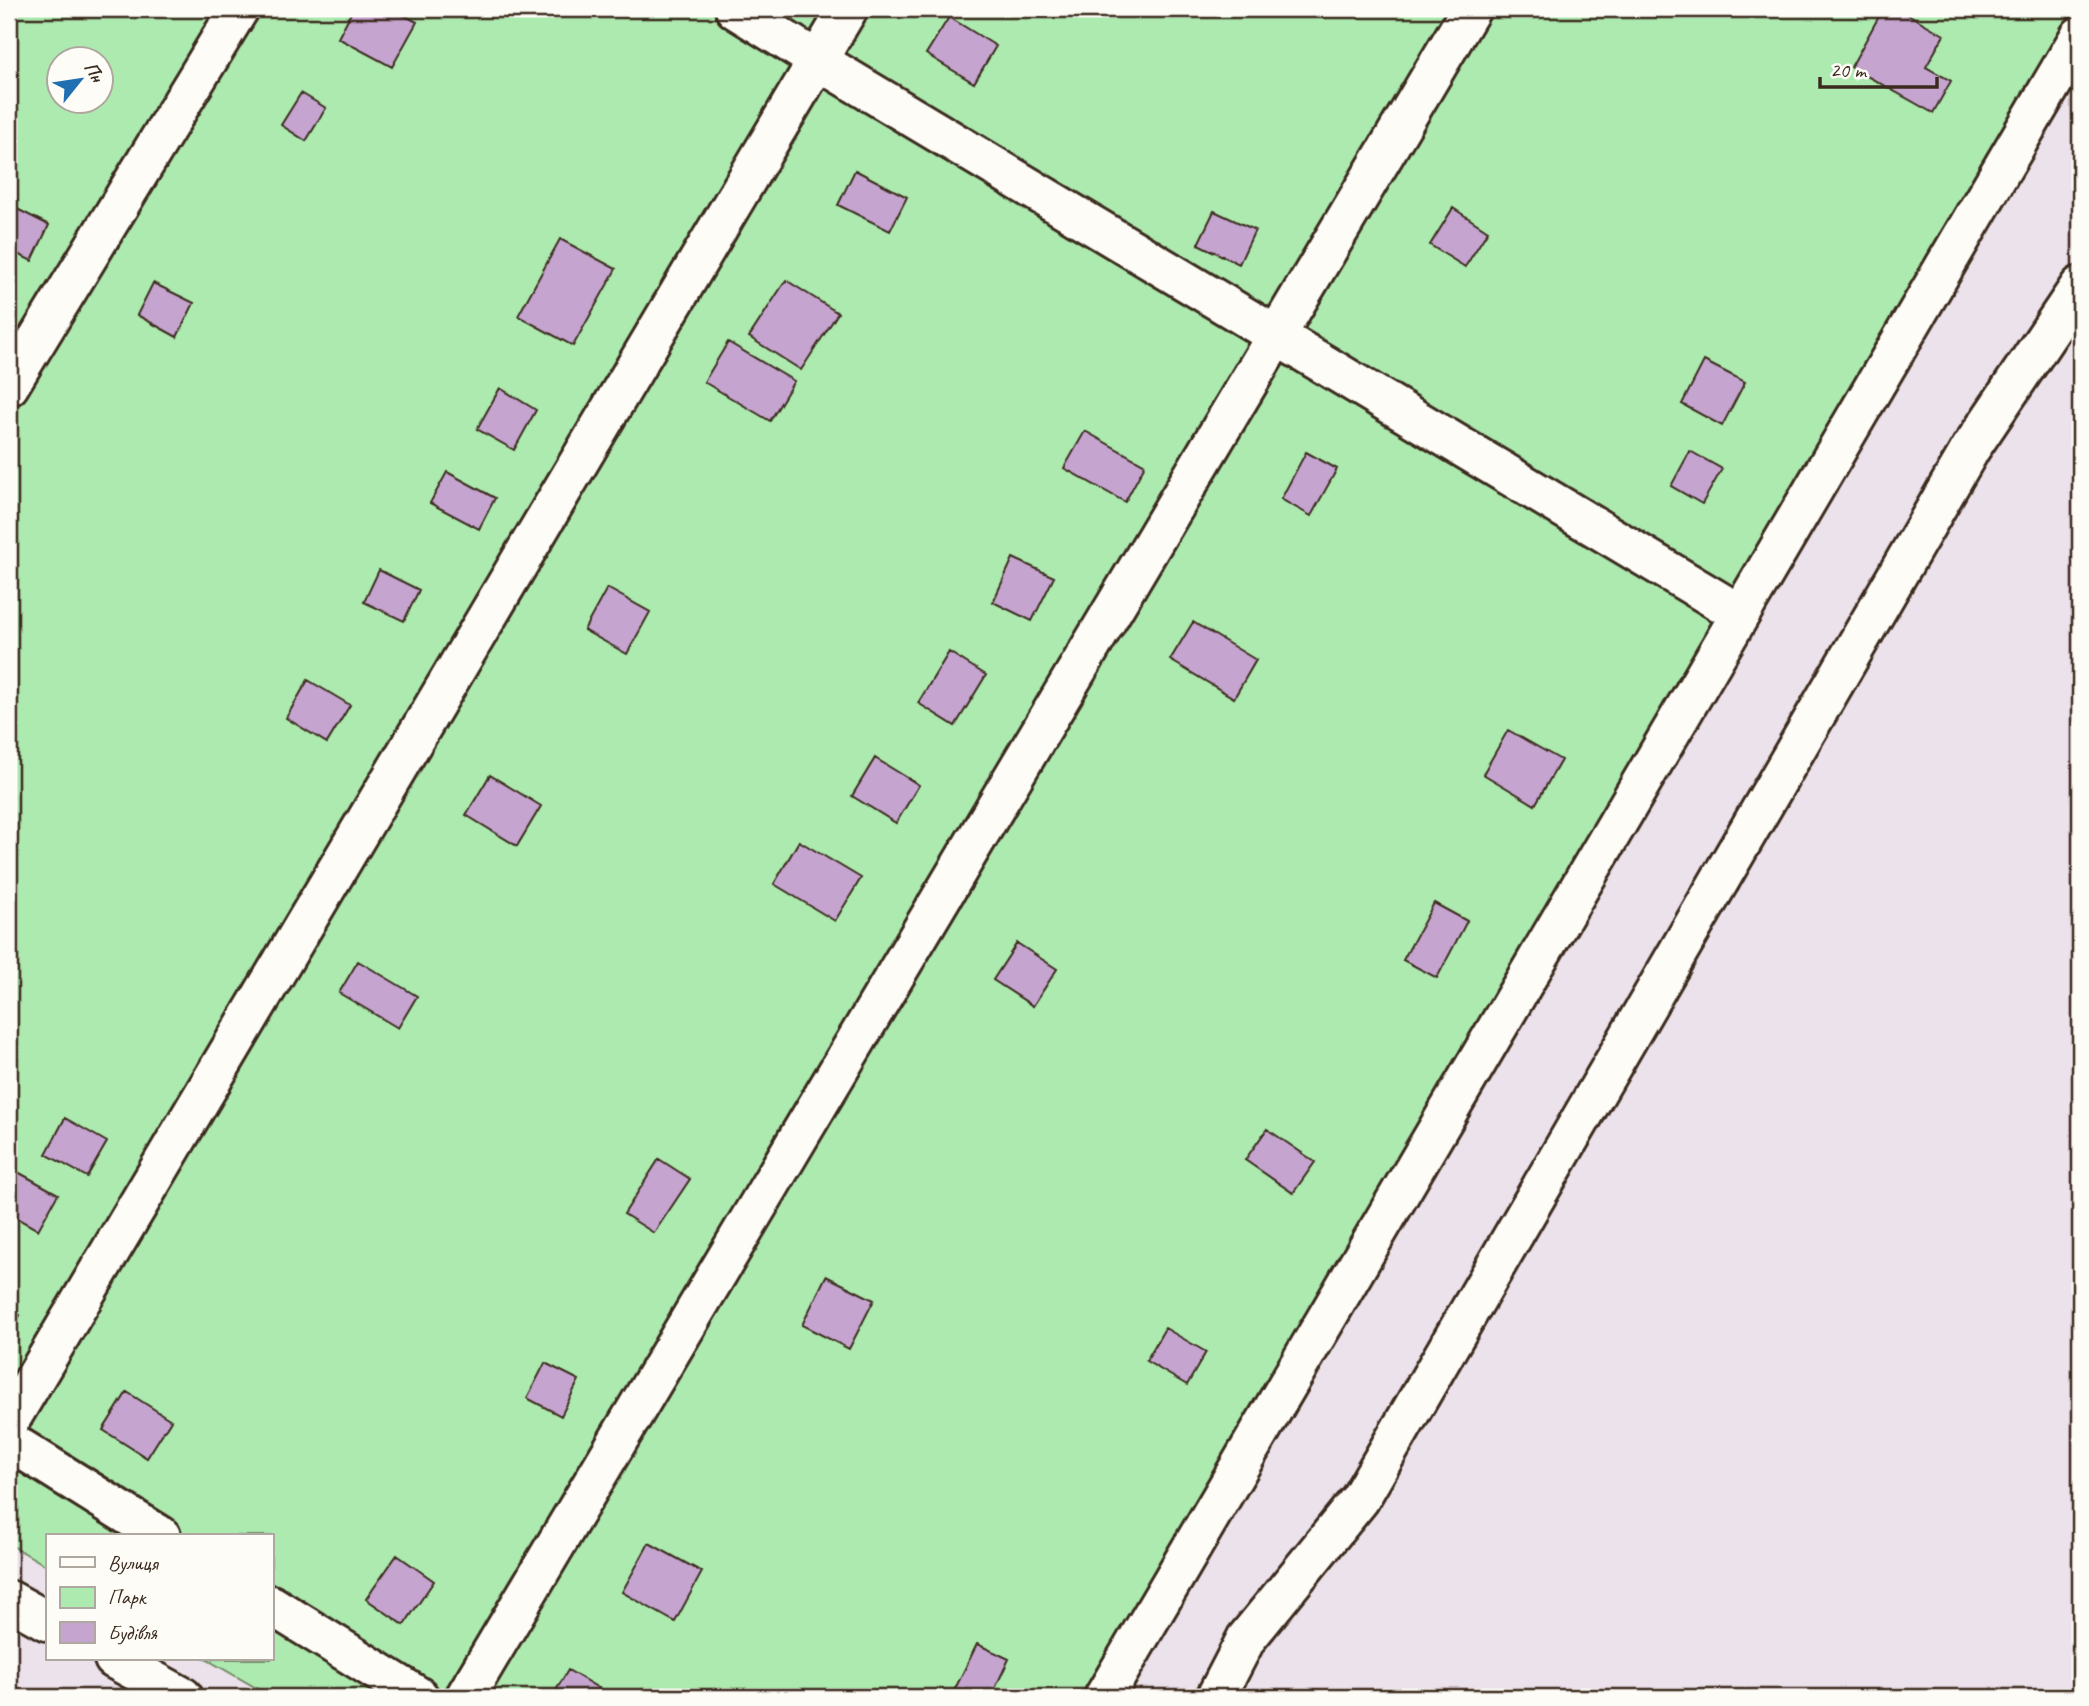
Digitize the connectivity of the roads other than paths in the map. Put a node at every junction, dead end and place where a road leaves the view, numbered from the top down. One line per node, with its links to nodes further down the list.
1 (239, 9): 9 (street)
2 (735, 9): 6 (street)
3 (848, 9): 6 (street)
4 (1471, 9): 8 (street)
5 (2080, 36): 10 (street)
6 (817, 60): 8 (street); 11 (street)
7 (2080, 286): 22 (street)
8 (1275, 335): 10 (street); 20 (street)
9 (9, 386)
10 (1740, 614): 21 (street)
11 (9, 1422)
12 (9, 1441): 13 (street)
13 (158, 1534)
14 (9, 1600): 16 (street)
15 (273, 1606): 19 (street)
16 (46, 1620)
17 (116, 1660): 18 (street)
18 (183, 1697)
19 (419, 1697)
20 (465, 1697)
21 (1104, 1697)
22 (1216, 1697)

